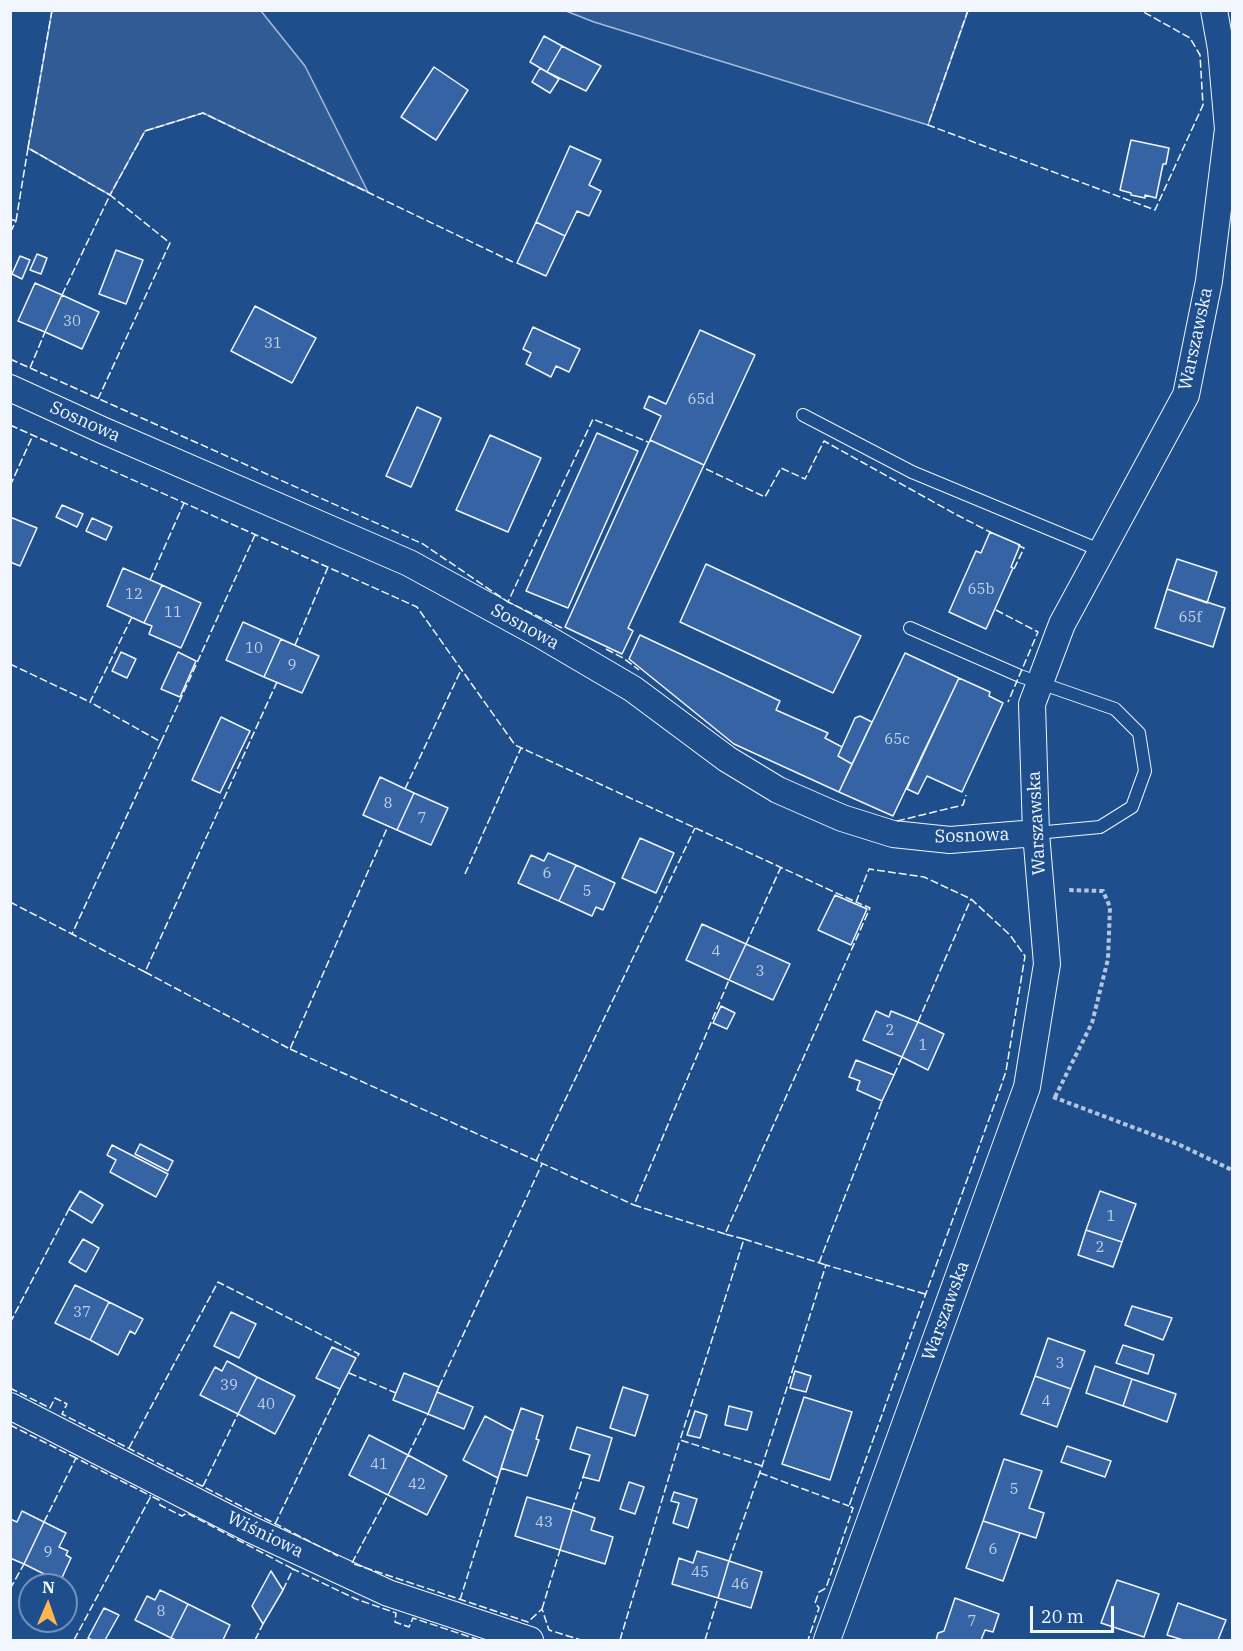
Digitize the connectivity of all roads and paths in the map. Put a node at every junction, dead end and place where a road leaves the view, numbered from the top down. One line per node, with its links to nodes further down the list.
1 (1214, 11): 2 (street, Warszawska)
2 (1227, 50): 5 (street, Warszawska)
3 (10, 388): 8 (street, Sosnowa)
4 (803, 415): 5 (lane)
5 (1102, 550): 7 (street, Warszawska)
6 (910, 628): 7 (lane)
7 (1040, 684): 8 (street, Warszawska); 8 (lane)
8 (1036, 833): 9 (street, Warszawska)
9 (1040, 890): 10 (street, Warszawska); 11 (path)
10 (1027, 1087): 11 (path); 15 (street, Warszawska)
11 (1055, 1097): 12 (path)
12 (1233, 1170)
13 (10, 1406): 14 (street, Wiśniowa)
14 (530, 1641)
15 (827, 1641)

